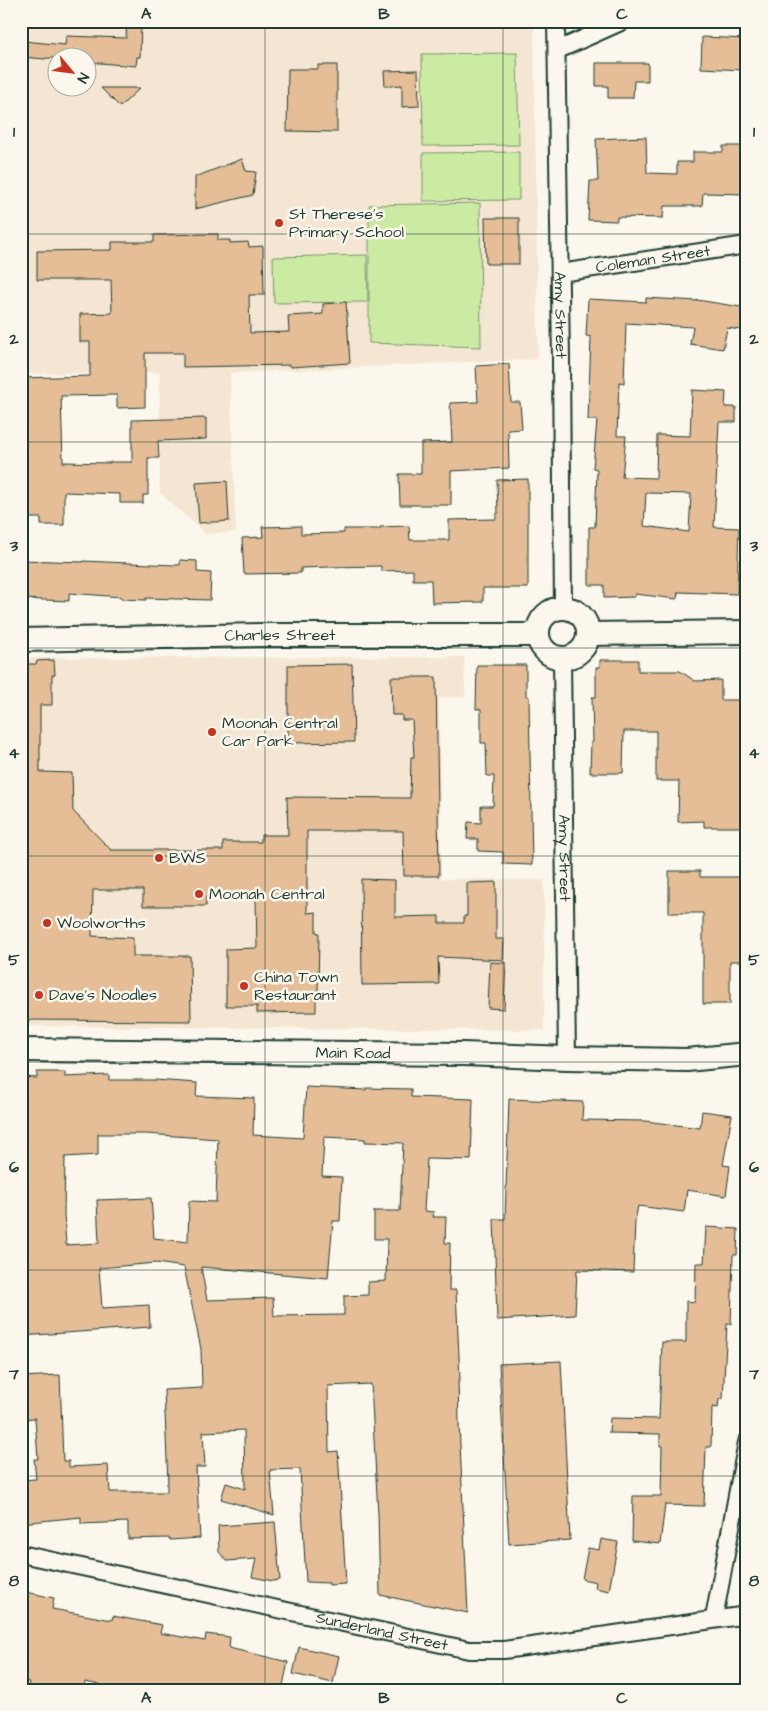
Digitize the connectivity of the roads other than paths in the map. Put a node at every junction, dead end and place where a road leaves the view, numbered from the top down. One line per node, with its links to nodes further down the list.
1 (624, 21): 3 (street)
2 (556, 23): 3 (street, Amy Street)
3 (558, 50): 5 (street, Amy Street)
4 (747, 245): 5 (street, Coleman Street)
5 (560, 274): 6 (street, Amy Street)
6 (563, 608): 8 (street); 9 (street)
7 (747, 632): 8 (street)
8 (588, 634): 11 (street)
9 (538, 635): 10 (street, Charles Street); 11 (street)
10 (21, 640)
11 (562, 658): 14 (street, Amy Street)
12 (21, 1050): 14 (street, Main Road)
13 (747, 1054): 15 (street, Main Road)
14 (567, 1058): 15 (street, Main Road)
15 (687, 1060): 16 (street, Main Road)
16 (747, 1071)
17 (747, 1442): 20 (street)
18 (21, 1554): 20 (street, Sunderland Street)
19 (747, 1614): 20 (street, Sunderland Street)
20 (714, 1618)

